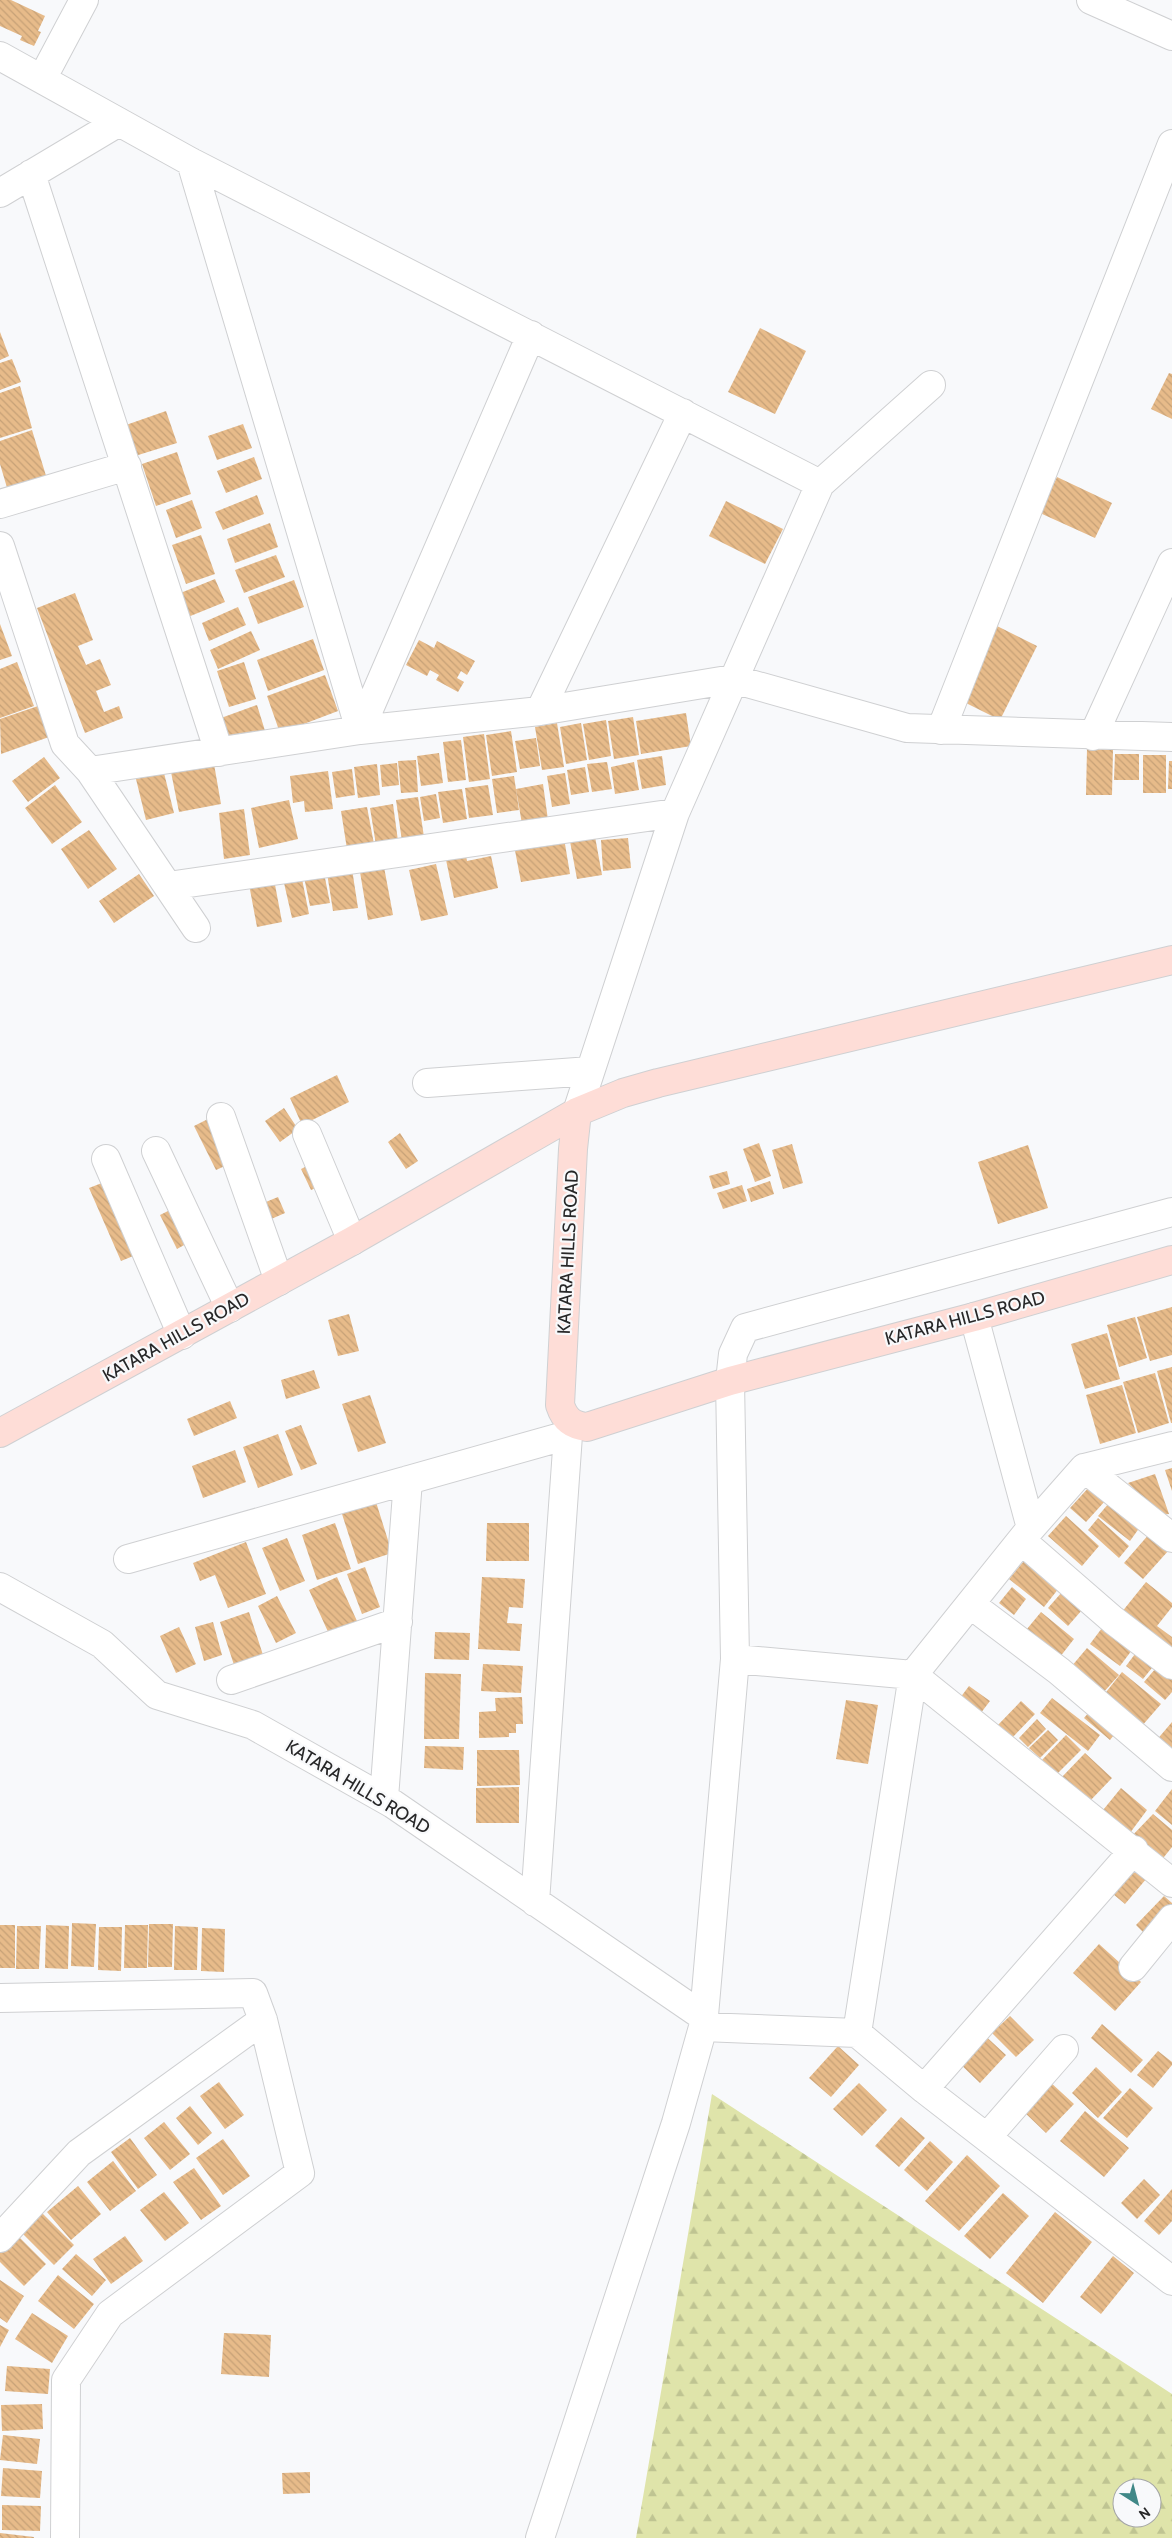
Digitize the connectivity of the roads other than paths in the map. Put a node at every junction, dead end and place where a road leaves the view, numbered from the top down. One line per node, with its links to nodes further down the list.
1 (84, 0): 5 (street)
2 (1091, 0): 3 (street)
3 (1172, 36)
4 (0, 56): 5 (street)
5 (42, 79): 6 (street)
6 (120, 122): 8 (street); 9 (street)
7 (1172, 144): 22 (street)
8 (191, 162): 11 (street); 21 (street)
9 (31, 174): 10 (street); 14 (street)
10 (0, 193)
11 (531, 335): 13 (street); 21 (street)
12 (931, 385): 15 (street)
13 (683, 413): 15 (street); 20 (street)
14 (127, 466): 16 (street); 25 (street)
15 (820, 484): 19 (street)
16 (0, 504)
17 (0, 546): 26 (street)
18 (1172, 563): 23 (street)
19 (732, 679): 20 (street); 22 (street); 27 (street)
20 (540, 711): 21 (street)
21 (360, 730): 25 (street)
22 (941, 730): 23 (street)
23 (1093, 736): 24 (street)
24 (1172, 737)
25 (219, 752): 26 (street)
26 (90, 771): 28 (street)
27 (675, 813): 28 (street); 31 (street)
28 (168, 886): 29 (street)
29 (196, 928)
30 (1172, 960): 33 (main road)
31 (590, 1071): 32 (street); 33 (street)
32 (427, 1082)
33 (577, 1112): 39 (main road, KATARA HILLS ROAD); 46 (main road, KATARA HILLS ROAD)
34 (221, 1117): 41 (street)
35 (307, 1134): 39 (street)
36 (156, 1151): 42 (street)
37 (106, 1159): 44 (street)
38 (1172, 1212): 45 (street)
39 (352, 1241): 41 (main road, KATARA HILLS ROAD)
40 (1172, 1260): 43 (main road, KATARA HILLS ROAD)
41 (279, 1281): 42 (main road, KATARA HILLS ROAD)
42 (230, 1308): 44 (main road, KATARA HILLS ROAD)
43 (974, 1317): 45 (main road, KATARA HILLS ROAD); 51 (street)
44 (182, 1334): 47 (main road, KATARA HILLS ROAD)
45 (730, 1381): 46 (main road, KATARA HILLS ROAD); 57 (street)
46 (568, 1428): 50 (street); 65 (street)
47 (0, 1433)
48 (1172, 1446): 49 (street)
49 (1084, 1468): 51 (street); 52 (street)
50 (408, 1480): 53 (street); 56 (street)
51 (1027, 1534): 55 (street); 58 (street)
52 (1172, 1538)
53 (128, 1559)
54 (0, 1587): 62 (street, KATARA HILLS ROAD)
55 (970, 1604): 59 (street); 61 (street)
56 (398, 1622): 60 (street); 62 (street)
57 (735, 1659): 59 (street); 70 (street)
58 (1172, 1664)
59 (913, 1675): 63 (street); 71 (street)
60 (231, 1680)
61 (1172, 1767)
62 (384, 1798): 65 (street, KATARA HILLS ROAD)
63 (1134, 1850): 64 (street); 73 (street)
64 (1172, 1883)
65 (534, 1902): 70 (street, KATARA HILLS ROAD)
66 (1172, 1919): 67 (street)
67 (1133, 1967)
68 (0, 1998): 69 (street)
69 (263, 2020): 75 (street); 77 (street)
70 (704, 2022): 71 (street); 78 (street)
71 (856, 2033): 73 (street)
72 (1064, 2049): 74 (street)
73 (924, 2088): 74 (street)
74 (988, 2136): 76 (street)
75 (5, 2226)
76 (1170, 2276)
77 (65, 2538)
78 (540, 2538)

